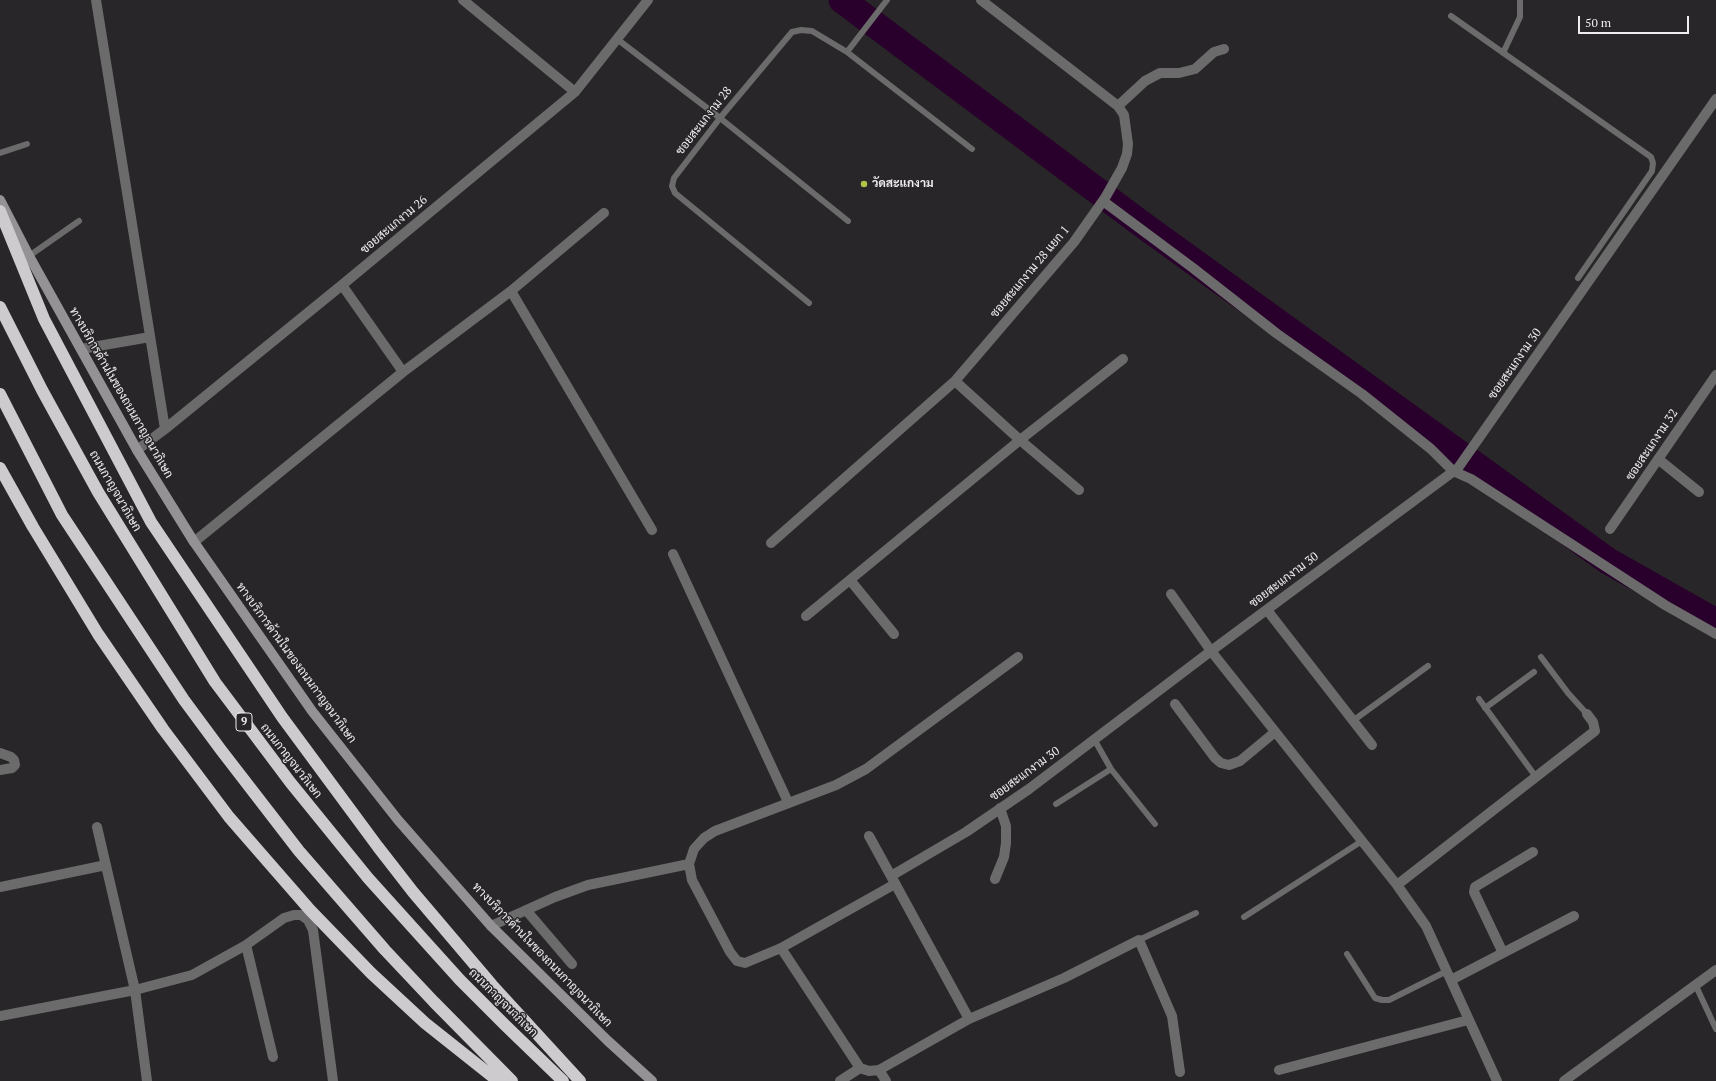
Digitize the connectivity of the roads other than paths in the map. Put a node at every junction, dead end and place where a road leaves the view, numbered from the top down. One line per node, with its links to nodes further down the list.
1 (96, 0): 31 (street)
2 (463, 0): 12 (street)
3 (648, 0): 8 (street, ซอยสะแกงาม 26)
4 (981, 0): 14 (street)
5 (1520, 0): 11 (lane)
6 (886, 2): 10 (lane)
7 (1451, 16): 11 (lane)
8 (617, 39): 12 (street, ซอยสะแกงาม 26); 15 (lane)
9 (1224, 49): 14 (street)
10 (847, 52): 15 (lane, ซอยสะแกงาม 28); 17 (lane, ซอยสะแกงาม 28)
11 (1503, 53): 26 (lane)
12 (575, 92): 27 (street, ซอยสะแกงาม 26)
13 (1716, 99): 43 (street, ซอยสะแกงาม 30)
14 (1118, 106): 19 (street, ซอยสะแกงาม 28 แยก 1)
15 (720, 118): 24 (lane); 29 (lane, ซอยสะแกงาม 28)
16 (27, 144): 18 (lane)
17 (972, 149)
18 (0, 153)
19 (1104, 199): 36 (street, ซอยสะแกงาม 28 แยก 1); 43 (street)
20 (0, 200): 25 (main road, ทางบริการด้านในของถนนกาญจนาภิเษก)
21 (0, 211): 117 (highway)
22 (604, 213): 28 (street)
23 (79, 221): 25 (lane)
24 (848, 221)
25 (29, 256): 32 (main road, ทางบริการด้านในของถนนกาญจนาภิเษก)
26 (1578, 278)
27 (342, 286): 34 (street); 38 (street, ซอยสะแกงาม 26)
28 (511, 291): 34 (street); 47 (street)
29 (808, 303)
30 (0, 307): 116 (highway, ถนนกาญจนาภิเษก / 9)
31 (150, 337): 32 (street); 38 (street)
32 (81, 349): 40 (main road, ทางบริการด้านในของถนนกาญจนาภิเษก)
33 (1123, 359): 39 (street)
34 (403, 372): 48 (street)
35 (1716, 376): 41 (street, ซอยสะแกงาม 32)
36 (955, 381): 39 (street); 49 (street, ซอยสะแกงาม 28 แยก 1)
37 (0, 394): 115 (highway)
38 (165, 429): 40 (street, ซอยสะแกงาม 26)
39 (1020, 440): 44 (street); 51 (street)
40 (137, 450): 48 (main road, ทางบริการด้านในของถนนกาญจนาภิเษก)
41 (1658, 458): 45 (street); 46 (street, ซอยสะแกงาม 32)
42 (0, 468): 114 (highway)
43 (1455, 469): 53 (street, ซอยสะแกงาม 30); 56 (street)
44 (1079, 490)
45 (1699, 492)
46 (1610, 529)
47 (652, 530)
48 (194, 542): 92 (main road, ทางบริการด้านในของถนนกาญจนาภิเษก)
49 (771, 543)
50 (673, 554): 74 (street)
51 (850, 580): 54 (street); 55 (street)
52 (1171, 594): 57 (street)
53 (1267, 610): 57 (street, ซอยสะแกงาม 30); 66 (street)
54 (806, 616)
55 (894, 634)
56 (1716, 634)
57 (1211, 651): 67 (street); 68 (street, ซอยสะแกงาม 30)
58 (1018, 657): 74 (street)
59 (1541, 657): 65 (lane)
60 (1428, 666): 66 (lane)
61 (1534, 672): 64 (lane)
62 (1479, 699): 64 (lane)
63 (1175, 704): 67 (street)
64 (1485, 708): 73 (lane)
65 (1587, 714): 73 (street)
66 (1354, 720): 69 (street)
67 (1275, 732): 80 (street)
68 (1094, 739): 71 (lane); 76 (street, ซอยสะแกงาม 30)
69 (1372, 745)
70 (0, 753): 72 (street)
71 (1111, 769): 75 (lane); 77 (lane)
72 (0, 770)
73 (1536, 777): 86 (street)
74 (788, 802): 82 (street)
75 (1056, 804)
76 (1000, 808): 84 (street); 85 (street, ซอยสะแกงาม 30)
77 (1155, 824)
78 (98, 827): 83 (street)
79 (869, 836): 85 (street)
80 (1362, 841): 86 (street); 91 (lane)
81 (1534, 852): 96 (street)
82 (688, 864): 88 (street); 95 (street, ซอยสะแกงาม 30)
83 (106, 865): 87 (street); 102 (street)
84 (995, 879)
85 (893, 880): 95 (street, ซอยสะแกงาม 30); 104 (street)
86 (1398, 885): 100 (street)
87 (0, 887)
88 (526, 910): 92 (street); 98 (street)
89 (1196, 913): 93 (lane)
90 (1574, 916): 96 (street)
91 (1244, 917)
92 (491, 926): 118 (main road, ทางบริการด้านในของถนนกาญจนาภิเษก)
93 (1139, 940): 104 (street); 111 (street)
94 (246, 945): 102 (street); 107 (street); 113 (street)
95 (781, 948): 108 (street)
96 (1503, 953): 100 (street)
97 (1347, 954): 100 (lane)
98 (572, 964)
99 (1716, 970): 101 (street)
100 (1449, 976): 105 (street)
101 (1696, 986): 106 (lane); 122 (street)
102 (135, 990): 103 (street); 112 (street)
103 (0, 1016)
104 (969, 1020): 109 (street)
105 (1468, 1020): 110 (street); 121 (street)
106 (1716, 1029)
107 (273, 1057)
108 (860, 1068): 109 (street); 119 (street)
109 (878, 1070): 120 (street)
110 (1279, 1070)
111 (1180, 1072)
112 (147, 1081)
113 (333, 1081)
114 (498, 1081)
115 (512, 1081)
116 (563, 1081)
117 (580, 1081)
118 (652, 1081)
119 (840, 1081)
120 (886, 1081)
121 (1497, 1081)
122 (1564, 1081)

